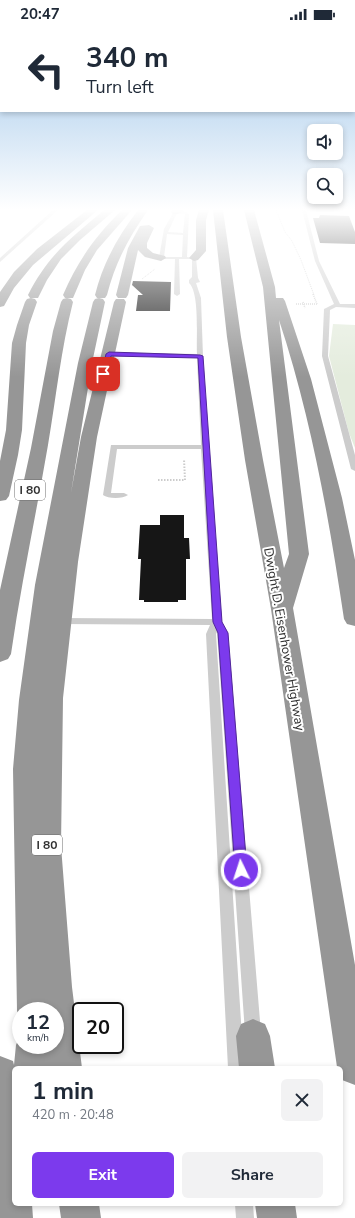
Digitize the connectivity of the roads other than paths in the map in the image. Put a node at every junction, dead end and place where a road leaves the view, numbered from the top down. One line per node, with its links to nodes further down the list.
1 (15, 266): 13 (highway)
2 (26, 266): 15 (highway)
3 (50, 266): 24 (highway, I 80)
4 (82, 266): 29 (highway, I 80)
5 (110, 266): 30 (highway, I 80)
6 (129, 266): 18 (highway, I 80)
7 (178, 266): 14 (lane)
8 (191, 266): 19 (lane)
9 (225, 266): 25 (highway, Dwight D. Eisenhower Highway)
10 (263, 266): 25 (highway)
11 (264, 266): 26 (highway)
12 (319, 266): 16 (lane)
13 (0, 284)
14 (177, 294)
15 (0, 303)
16 (338, 306): 17 (lane); 20 (lane)
17 (355, 306)
18 (109, 354): 19 (lane); 27 (highway, I 80)
19 (200, 356): 21 (lane)
20 (352, 445): 22 (lane)
21 (205, 448): 23 (lane); 28 (lane)
22 (355, 469)
23 (124, 495)
24 (0, 496)
25 (282, 609): 36 (highway, Dwight D. Eisenhower Highway)
26 (355, 619)
27 (60, 622): 28 (lane); 34 (highway, I 80)
28 (217, 622): 32 (lane); 35 (lane)
29 (0, 654)
30 (34, 1002)
31 (33, 1054): 33 (highway)
32 (255, 1057)
33 (32, 1066)
34 (64, 1066)
35 (236, 1066)
36 (355, 1068)
37 (0, 1074): 43 (highway)
38 (23, 1206): 44 (highway)
39 (79, 1206): 45 (highway)
40 (244, 1206): 46 (lane)
41 (267, 1206): 47 (lane)
42 (275, 1206): 48 (highway)
43 (13, 1218)
44 (22, 1218)
45 (81, 1218)
46 (245, 1218)
47 (268, 1218)
48 (277, 1218)

